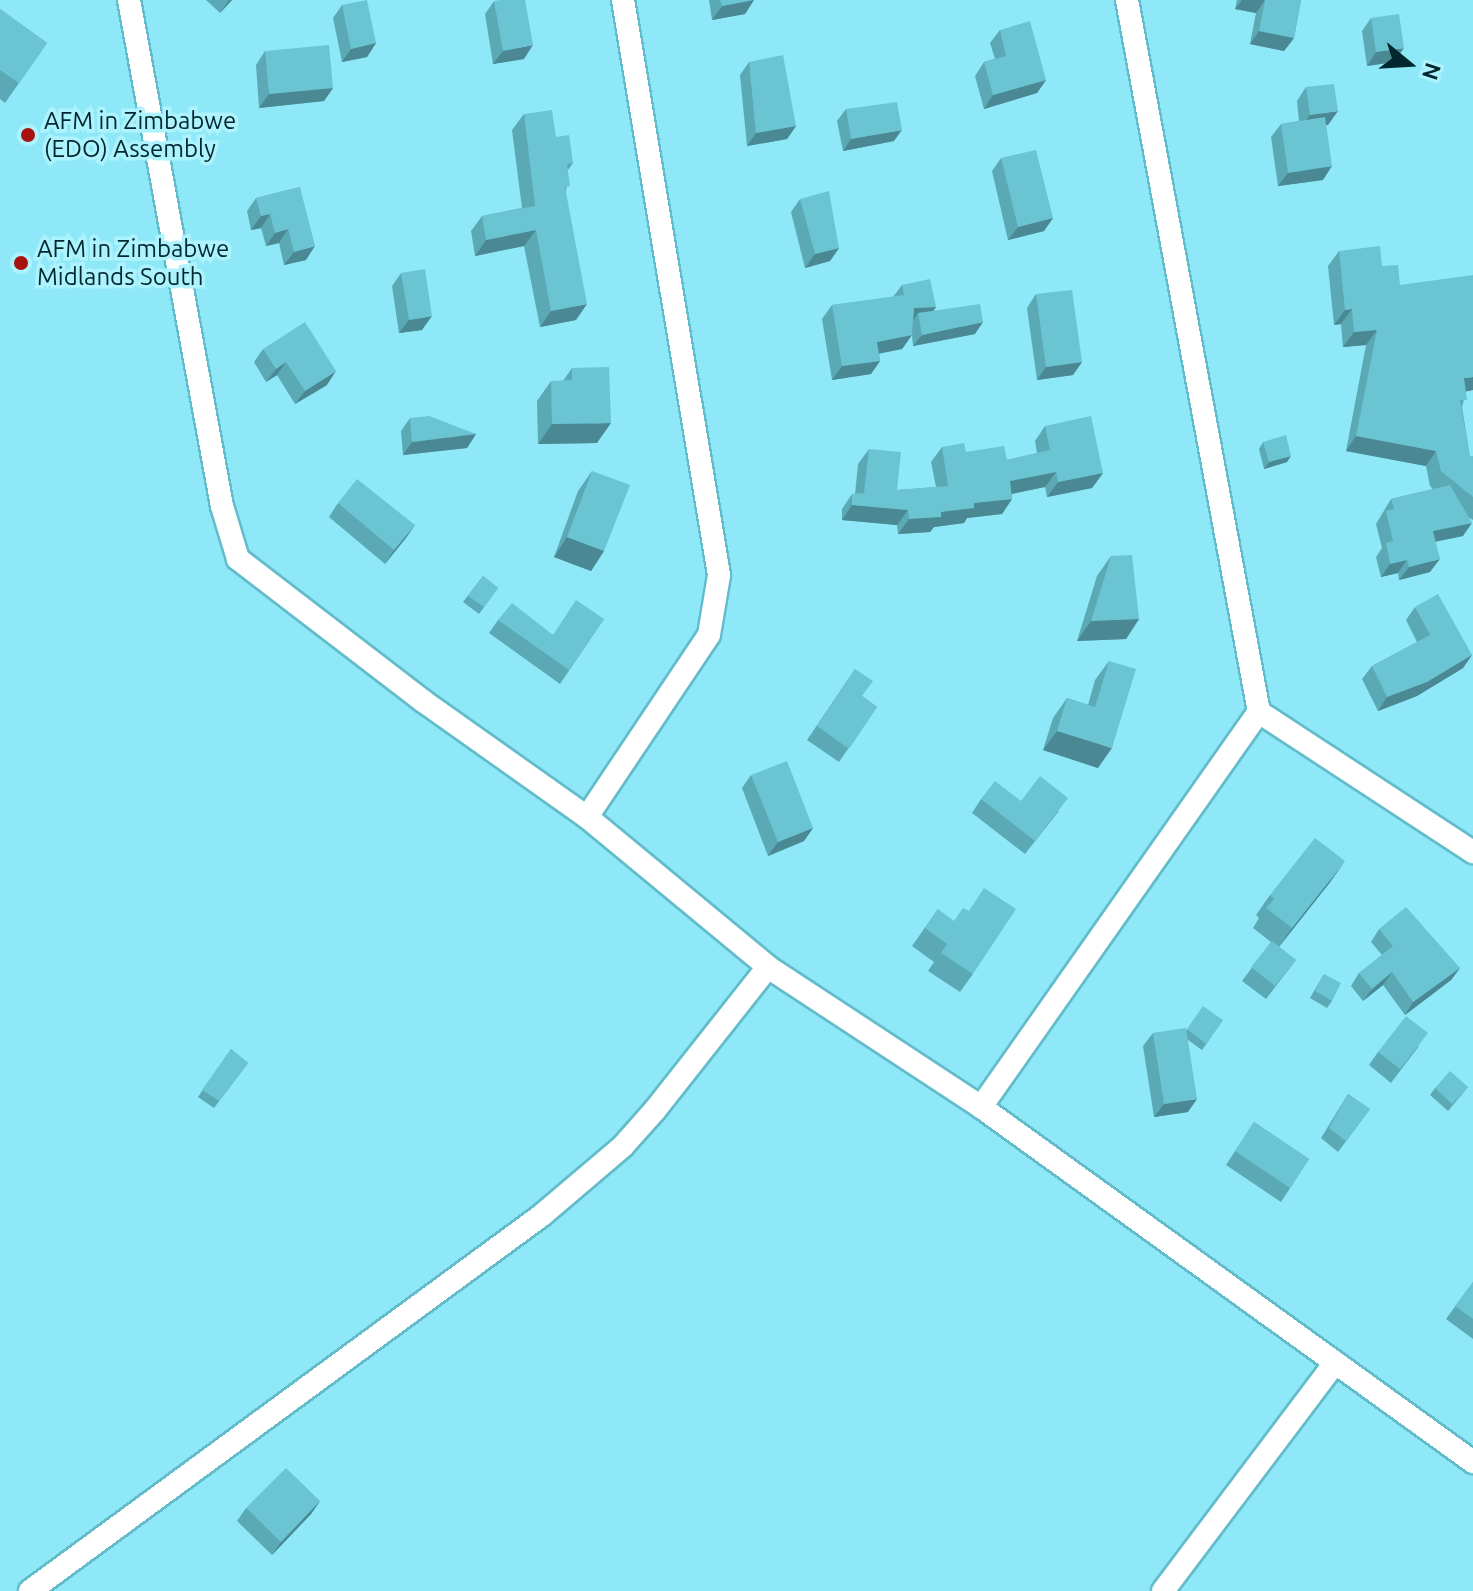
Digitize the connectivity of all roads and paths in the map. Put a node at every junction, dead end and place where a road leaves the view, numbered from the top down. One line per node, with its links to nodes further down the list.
1 (129, 0): 5 (street)
2 (623, 0): 5 (street)
3 (1127, 0): 4 (street)
4 (1259, 712): 6 (street); 8 (street)
5 (587, 817): 7 (street)
6 (1473, 852)
7 (768, 967): 8 (street); 11 (street)
8 (981, 1107): 9 (street)
9 (1335, 1363): 10 (street); 12 (street)
10 (1473, 1462)
11 (30, 1591)
12 (1163, 1591)

